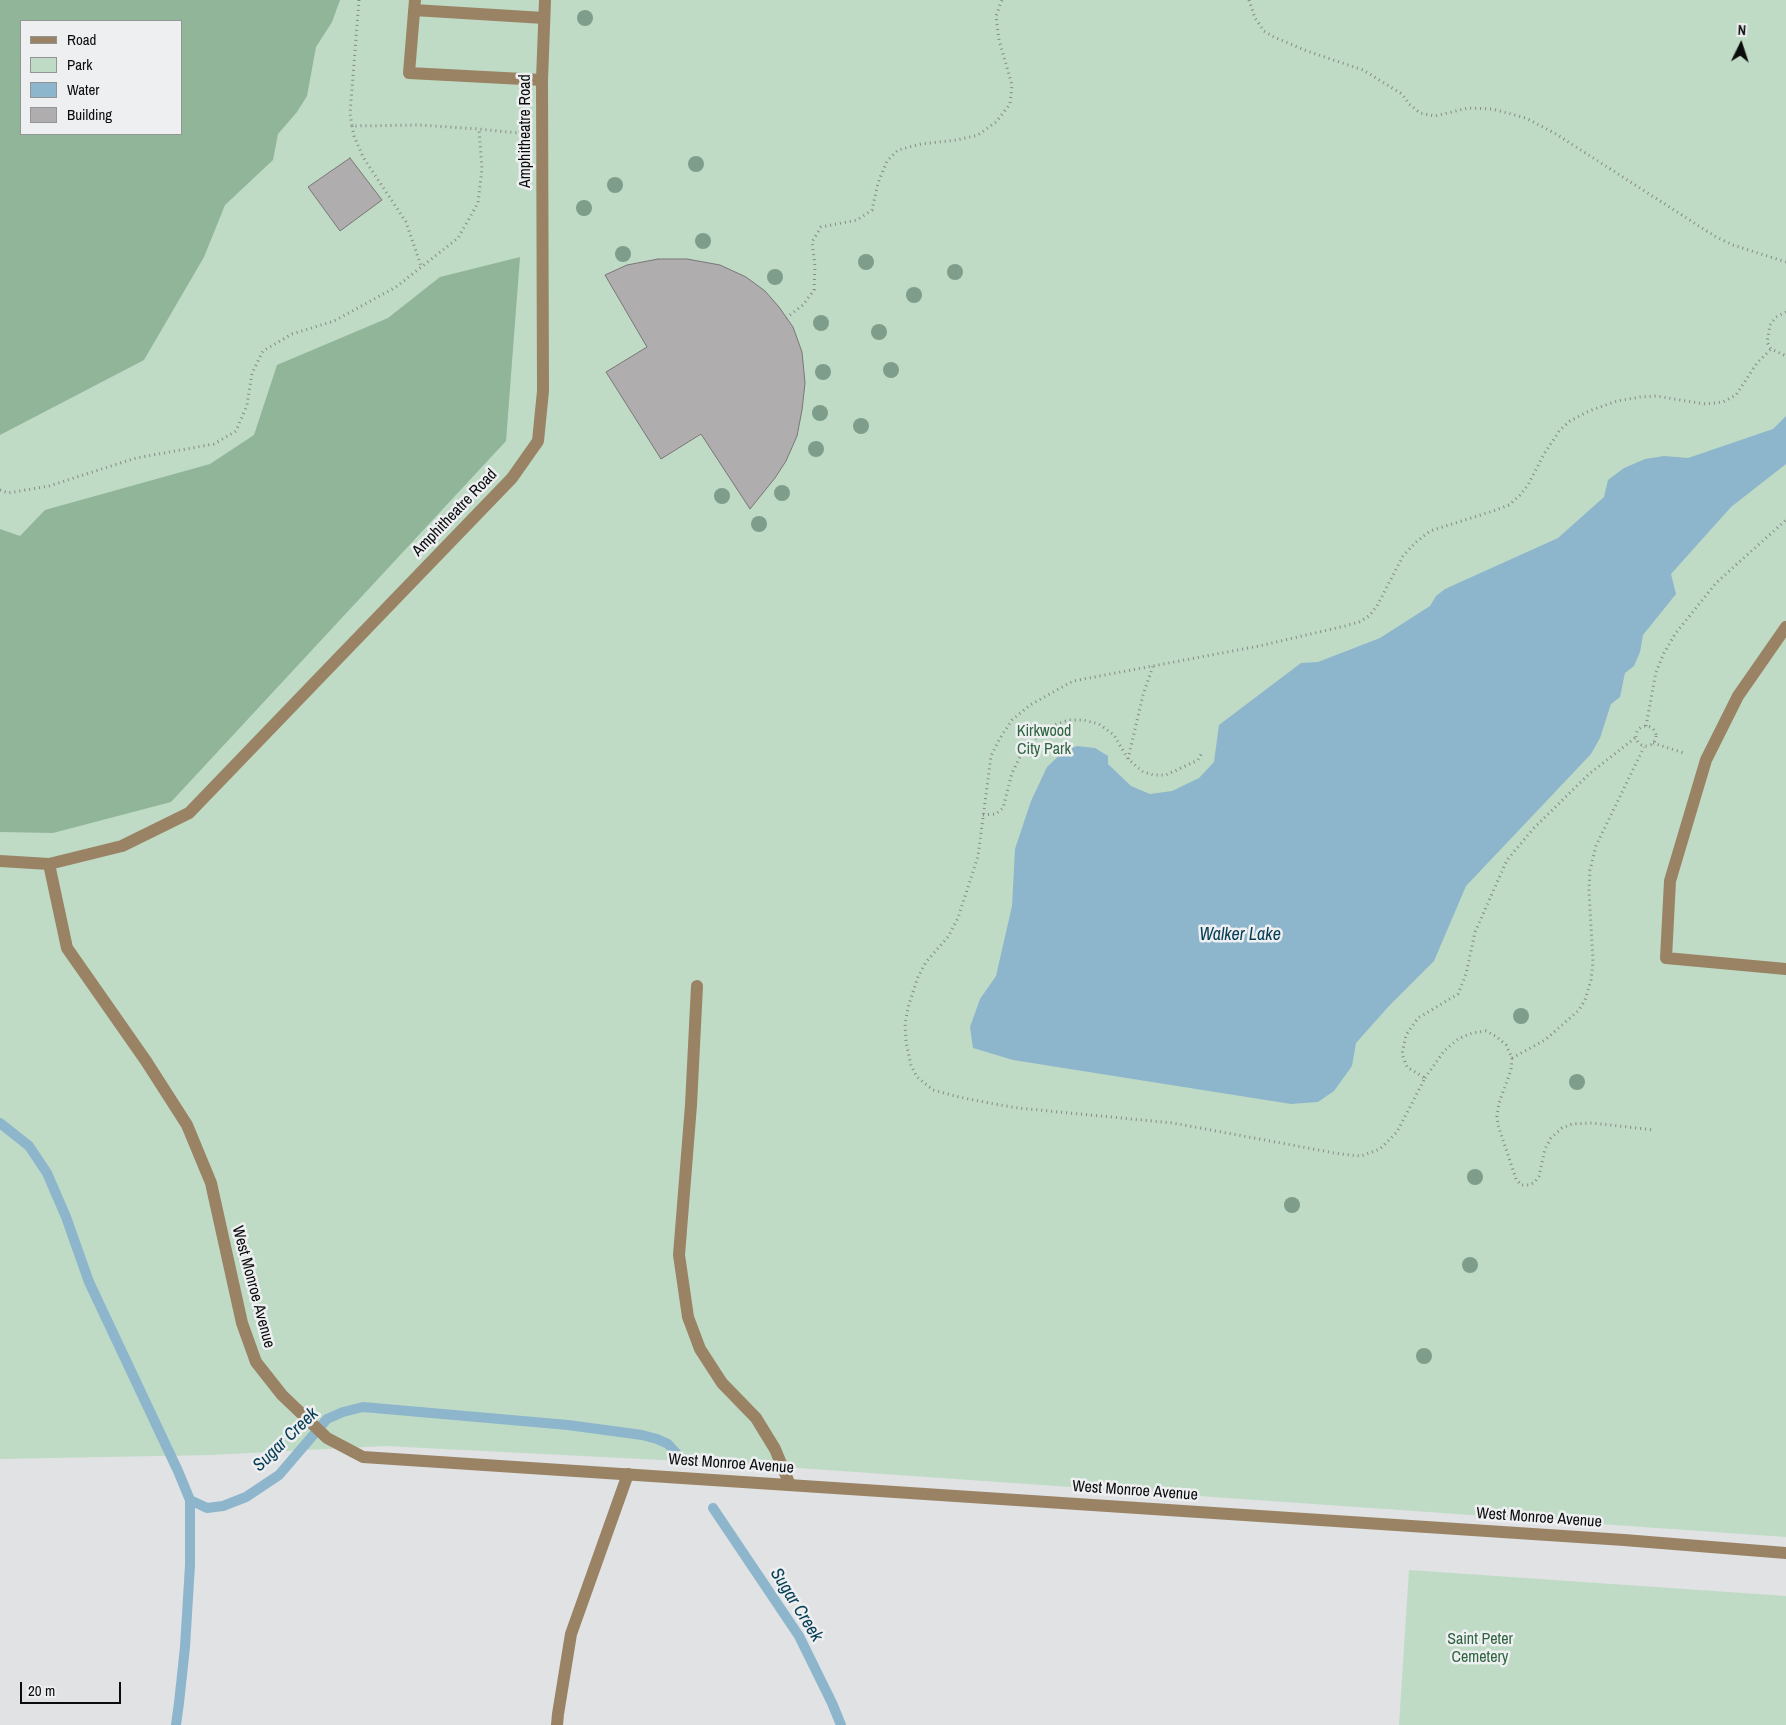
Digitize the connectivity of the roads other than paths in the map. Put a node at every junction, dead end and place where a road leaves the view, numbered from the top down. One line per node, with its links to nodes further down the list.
1 (544, 0): 3 (street, Amphitheatre Road)
2 (414, 5): 3 (street); 4 (street)
3 (544, 18): 4 (street, Amphitheatre Road)
4 (542, 80): 7 (street, Amphitheatre Road)
5 (1786, 627): 8 (street)
6 (0, 861): 7 (street, Amphitheatre Road)
7 (49, 864): 10 (street, West Monroe Avenue)
8 (1786, 969)
9 (697, 986): 11 (street)
10 (628, 1474): 11 (street, West Monroe Avenue); 13 (street)
11 (790, 1485): 12 (street, West Monroe Avenue)
12 (1786, 1552)
13 (558, 1725)

